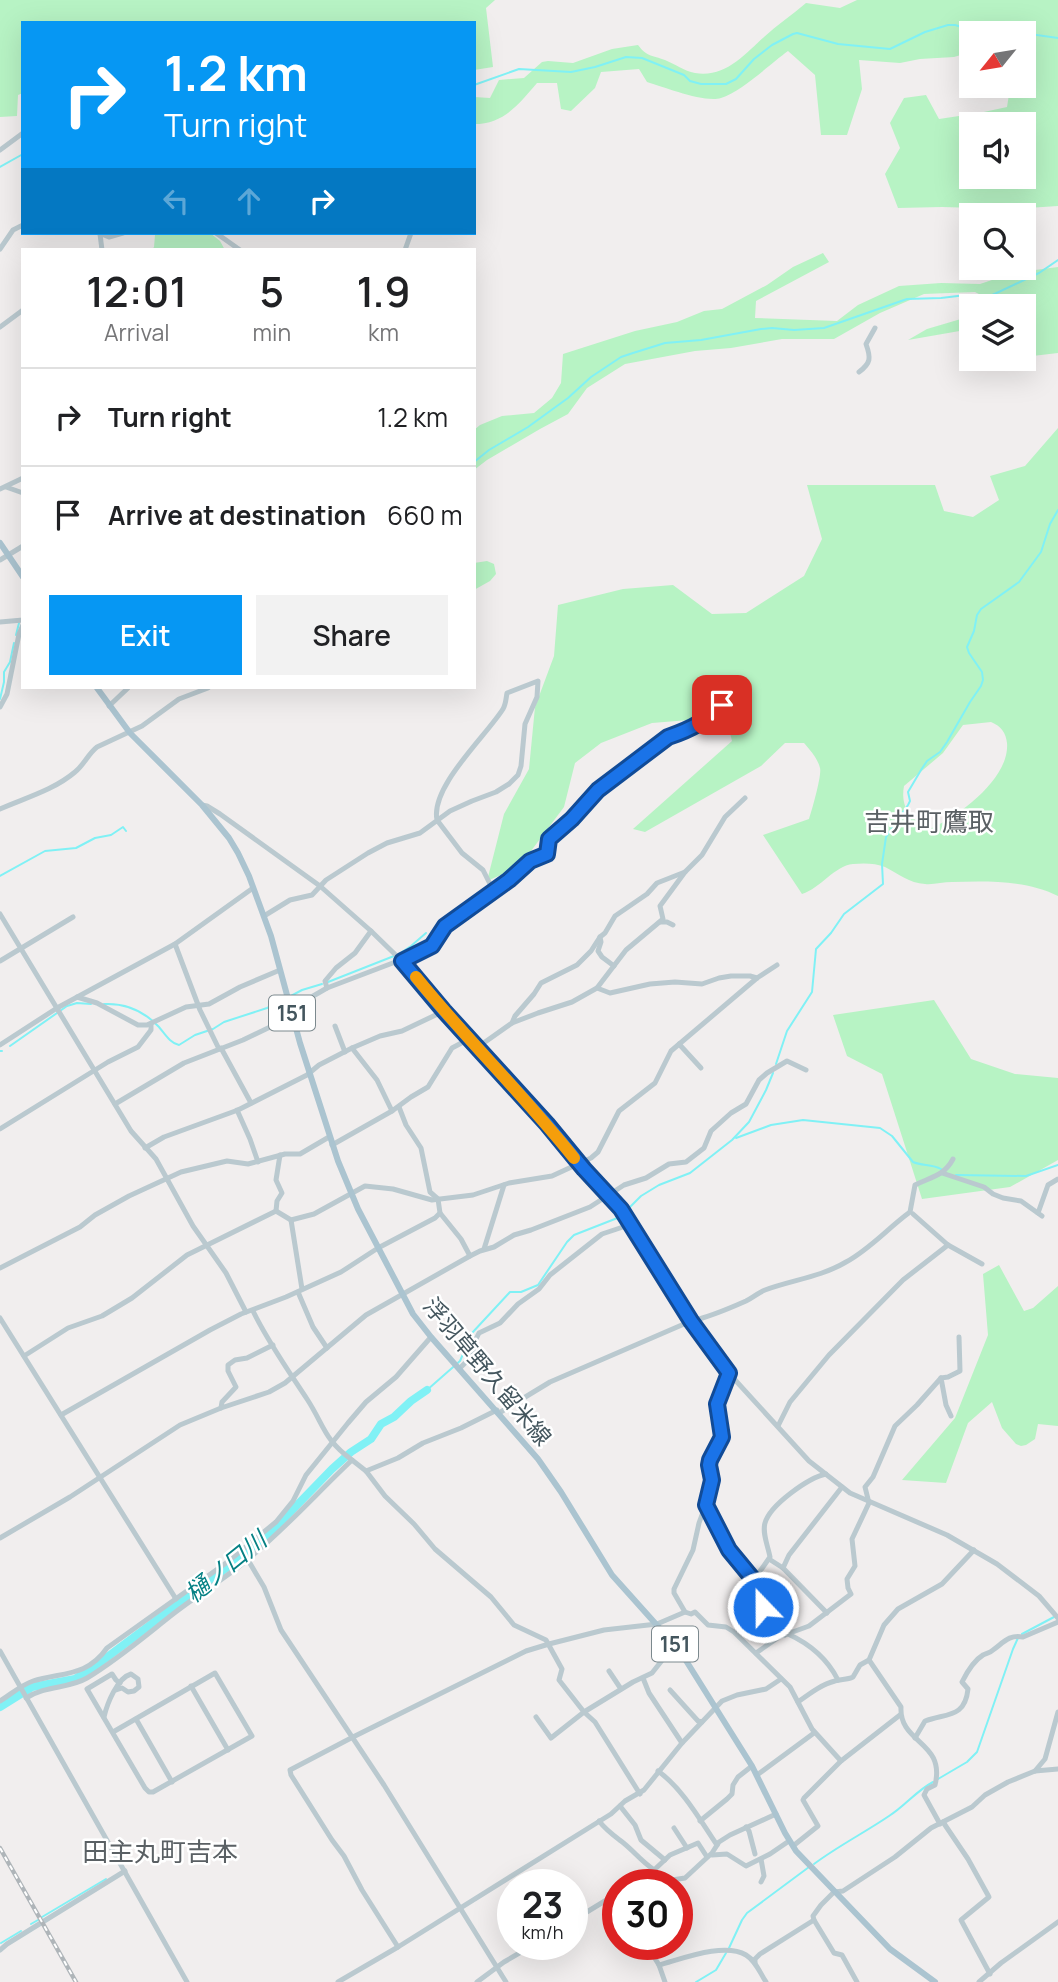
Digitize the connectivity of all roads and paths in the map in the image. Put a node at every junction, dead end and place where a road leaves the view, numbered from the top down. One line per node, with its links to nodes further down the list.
1 (21, 134): 2 (street)
2 (0, 150)
3 (21, 226): 6 (street)
4 (219, 235): 5 (street)
5 (237, 248)
6 (0, 249)
7 (21, 311): 8 (street)
8 (0, 327)
9 (875, 328): 10 (street)
10 (859, 372)
11 (21, 479): 12 (street)
12 (2, 488): 13 (street)
13 (21, 492)
14 (0, 543): 16 (main road)
15 (21, 547): 16 (street)
16 (8, 556): 17 (street); 18 (main road)
17 (0, 560)
18 (21, 573)
19 (0, 622): 20 (street)
20 (21, 623)
21 (21, 629): 27 (street)
22 (98, 689): 26 (main road, 浮羽草野久留米線 / 151)
23 (127, 689): 26 (street)
24 (206, 689): 28 (street)
25 (722, 705): 36 (street)
26 (109, 706): 28 (main road, 浮羽草野久留米線 / 151)
27 (0, 707)
28 (130, 733): 30 (main road, 浮羽草野久留米線 / 151); 31 (street)
29 (745, 798): 33 (street)
30 (202, 805): 34 (street); 35 (main road, 浮羽草野久留米線 / 151)
31 (0, 809)
32 (437, 820): 32 (street); 34 (street); 36 (street)
33 (685, 872): 40 (street); 43 (street)
34 (320, 886): 38 (street); 42 (street)
35 (254, 888): 38 (main road, 浮羽草野久留米線 / 151); 44 (street)
36 (493, 890): 47 (street)
37 (0, 914): 45 (street)
38 (264, 916): 50 (main road, 浮羽草野久留米線 / 151)
39 (74, 917): 45 (street)
40 (660, 922): 41 (street); 49 (street)
41 (673, 925)
42 (371, 931): 47 (street); 52 (street)
43 (600, 937): 49 (street); 60 (street)
44 (175, 944): 54 (street); 55 (street)
45 (22, 949): 46 (street); 56 (street)
46 (0, 961)
47 (402, 961): 52 (street); 57 (street)
48 (776, 965): 51 (street)
49 (614, 966): 53 (street)
50 (281, 970): 55 (street); 58 (main road, 浮羽草野久留米線 / 151)
51 (757, 978): 53 (street); 63 (street)
52 (326, 985): 58 (street)
53 (597, 988): 60 (street)
54 (77, 997): 56 (street); 59 (street)
55 (198, 1006): 59 (street); 67 (street)
56 (59, 1011): 64 (street); 70 (street)
57 (444, 1011): 62 (street); 66 (street)
58 (293, 1015): 67 (street); 72 (main road, 浮羽草野久留米線 / 151)
59 (153, 1023): 70 (street)
60 (512, 1023): 65 (street)
61 (335, 1026): 68 (street)
62 (469, 1039): 65 (street); 75 (street)
63 (679, 1044): 69 (street); 85 (street)
64 (0, 1045)
65 (478, 1047): 85 (street)
66 (352, 1048): 68 (street); 77 (street)
67 (220, 1049): 73 (street); 74 (street)
68 (345, 1052): 72 (street)
69 (701, 1068)
70 (94, 1070): 74 (street); 78 (street)
71 (806, 1070): 91 (street)
72 (310, 1072): 73 (street); 79 (main road, 浮羽草野久留米線 / 151)
73 (251, 1103): 76 (street)
74 (115, 1104): 81 (street)
75 (399, 1107): 77 (street); 92 (street)
76 (237, 1110): 81 (street); 84 (street)
77 (392, 1111): 80 (street)
78 (0, 1129)
79 (329, 1137): 80 (main road, 浮羽草野久留米線 / 151); 82 (street)
80 (332, 1145): 90 (main road, 浮羽草野久留米線 / 151)
81 (145, 1148): 87 (street)
82 (280, 1155): 84 (street); 93 (street)
83 (953, 1159): 86 (street)
84 (258, 1161): 87 (street)
85 (579, 1163): 89 (street); 91 (street)
86 (942, 1173): 88 (street); 109 (street)
87 (167, 1179): 98 (street); 104 (street)
88 (1058, 1179)
89 (504, 1185): 92 (street); 101 (street)
90 (351, 1194): 92 (street); 96 (street); 100 (main road, 浮羽草野久留米線 / 151)
91 (609, 1195): 97 (street); 101 (street)
92 (438, 1199): 94 (street)
93 (276, 1211): 96 (street); 98 (street)
94 (440, 1213): 100 (street); 102 (street)
95 (913, 1214): 99 (street)
96 (291, 1220): 105 (street)
97 (632, 1224): 109 (street); 115 (street)
98 (206, 1244): 107 (street); 114 (street)
99 (948, 1245): 103 (street); 123 (street)
100 (378, 1248): 105 (street); 106 (main road, 浮羽草野久留米線 / 151)
101 (484, 1249): 102 (street)
102 (470, 1256): 106 (street)
103 (982, 1264)
104 (0, 1268)
105 (300, 1290): 107 (street); 113 (street)
106 (403, 1293): 111 (main road, 浮羽草野久留米線 / 151); 113 (street)
107 (249, 1312): 112 (street); 121 (street)
108 (0, 1318): 114 (street)
109 (691, 1321): 116 (street); 120 (street)
110 (959, 1337): 118 (street)
111 (431, 1338): 115 (main road, 浮羽草野久留米線 / 151); 124 (street)
112 (273, 1345): 117 (street); 119 (street)
113 (327, 1348): 117 (street)
114 (24, 1356): 121 (street)
115 (457, 1365): 120 (main road, 浮羽草野久留米線 / 151)
116 (729, 1373): 123 (street); 131 (street)
117 (292, 1378): 119 (street); 124 (street)
118 (941, 1378): 122 (street); 130 (street)
119 (221, 1408): 128 (street)
120 (498, 1412): 126 (street); 143 (main road, 浮羽草野久留米線 / 151)
121 (61, 1415): 128 (street)
122 (951, 1416)
123 (778, 1426): 127 (street)
124 (332, 1443): 125 (street); 134 (street)
125 (351, 1459): 126 (street); 134 (street)
126 (366, 1471): 146 (street)
127 (826, 1474): 129 (street); 135 (street)
128 (100, 1477): 132 (street); 138 (street)
129 (842, 1487): 130 (street); 136 (street)
130 (869, 1503): 133 (street); 140 (street)
131 (706, 1505): 137 (street); 139 (street)
132 (0, 1538)
133 (974, 1550): 142 (street); 152 (street)
134 (244, 1556): 138 (street); 144 (street); 176 (street)
135 (769, 1559): 136 (street); 137 (street)
136 (783, 1568): 140 (street)
137 (759, 1588): 145 (street)
138 (176, 1599): 141 (street)
139 (685, 1612): 143 (street); 151 (street)
140 (827, 1613): 145 (street)
141 (148, 1620): 144 (street); 147 (street)
142 (1058, 1620): 177 (street)
143 (657, 1624): 146 (street); 148 (main road, 浮羽草野久留米線 / 151)
144 (154, 1628): 150 (street)
145 (786, 1634): 151 (street); 157 (street)
146 (549, 1643): 167 (street); 176 (street)
147 (115, 1644): 150 (street); 156 (street)
148 (675, 1644): 154 (street); 166 (main road, 浮羽草野久留米線 / 151)
149 (0, 1651): 163 (street)
150 (121, 1653): 156 (street)
151 (755, 1653): 155 (street)
152 (869, 1660): 157 (street); 169 (street)
153 (609, 1671): 160 (street)
154 (643, 1678): 160 (street); 178 (street)
155 (781, 1679): 165 (street); 166 (street)
156 (65, 1680): 163 (street); 163 (street)
157 (838, 1680): 165 (street)
158 (120, 1683): 161 (street); 161 (street); 170 (street)
159 (191, 1686): 172 (street); 179 (street); 179 (street)
160 (621, 1689): 167 (street)
161 (116, 1690): 170 (street)
162 (670, 1690): 173 (street)
163 (23, 1693): 164 (street); 204 (street)
164 (0, 1702)
165 (798, 1702): 175 (street)
166 (716, 1708): 173 (street); 181 (main road, 浮羽草野久留米線 / 151)
167 (584, 1712): 171 (street); 187 (street)
168 (1058, 1712): 184 (street)
169 (901, 1715): 177 (street); 180 (street)
170 (104, 1717): 174 (street)
171 (536, 1717)
172 (135, 1720): 174 (street); 186 (street)
173 (702, 1721): 178 (street)
174 (113, 1732): 186 (street)
175 (814, 1733): 180 (street); 185 (street)
176 (353, 1737): 208 (street); 211 (street)
177 (915, 1738): 192 (street)
178 (681, 1743): 183 (street)
179 (228, 1750): 186 (street)
180 (841, 1761): 195 (street)
181 (752, 1766): 185 (main road, 浮羽草野久留米線 / 151); 191 (street)
182 (1058, 1769): 184 (street)
183 (658, 1771): 187 (street); 191 (street)
184 (1035, 1771): 192 (street)
185 (757, 1775): 189 (main road, 浮羽草野久留米線 / 151)
186 (172, 1782)
187 (640, 1794): 188 (street)
188 (620, 1805): 190 (street); 201 (street)
189 (776, 1814): 193 (street); 195 (main road, 浮羽草野久留米線 / 151)
190 (601, 1820): 202 (street); 208 (street)
191 (700, 1821): 196 (street)
192 (942, 1823): 207 (street); 218 (street)
193 (746, 1827): 196 (street); 198 (street)
194 (674, 1828): 197 (street)
195 (791, 1844): 200 (street); 207 (main road, 浮羽草野久留米線 / 151)
196 (717, 1846): 199 (street)
197 (687, 1848): 199 (street); 201 (street)
198 (755, 1854)
199 (708, 1856): 200 (street); 205 (street)
200 (761, 1859): 206 (street)
201 (665, 1860): 203 (street)
202 (651, 1869)
203 (655, 1869)
204 (125, 1871): 212 (street); 219 (street)
205 (693, 1872)
206 (761, 1882)
207 (834, 1892): 209 (street); 226 (main road, 浮羽草野久留米線 / 151)
208 (460, 1908): 211 (street); 217 (street)
209 (814, 1920): 215 (street); 225 (street)
210 (1058, 1922): 218 (street)
211 (398, 1948): 220 (street)
212 (0, 1950)
213 (509, 1960): 217 (street)
214 (656, 1960): 216 (street)
215 (755, 1964): 216 (street); 224 (street)
216 (659, 1965): 223 (street)
217 (497, 1967): 221 (street); 222 (street)
218 (990, 1973): 227 (street)
219 (187, 1982)
220 (338, 1982)
221 (477, 1982)
222 (506, 1982)
223 (665, 1982)
224 (766, 1982)
225 (857, 1982)
226 (935, 1982)
227 (979, 1982)

